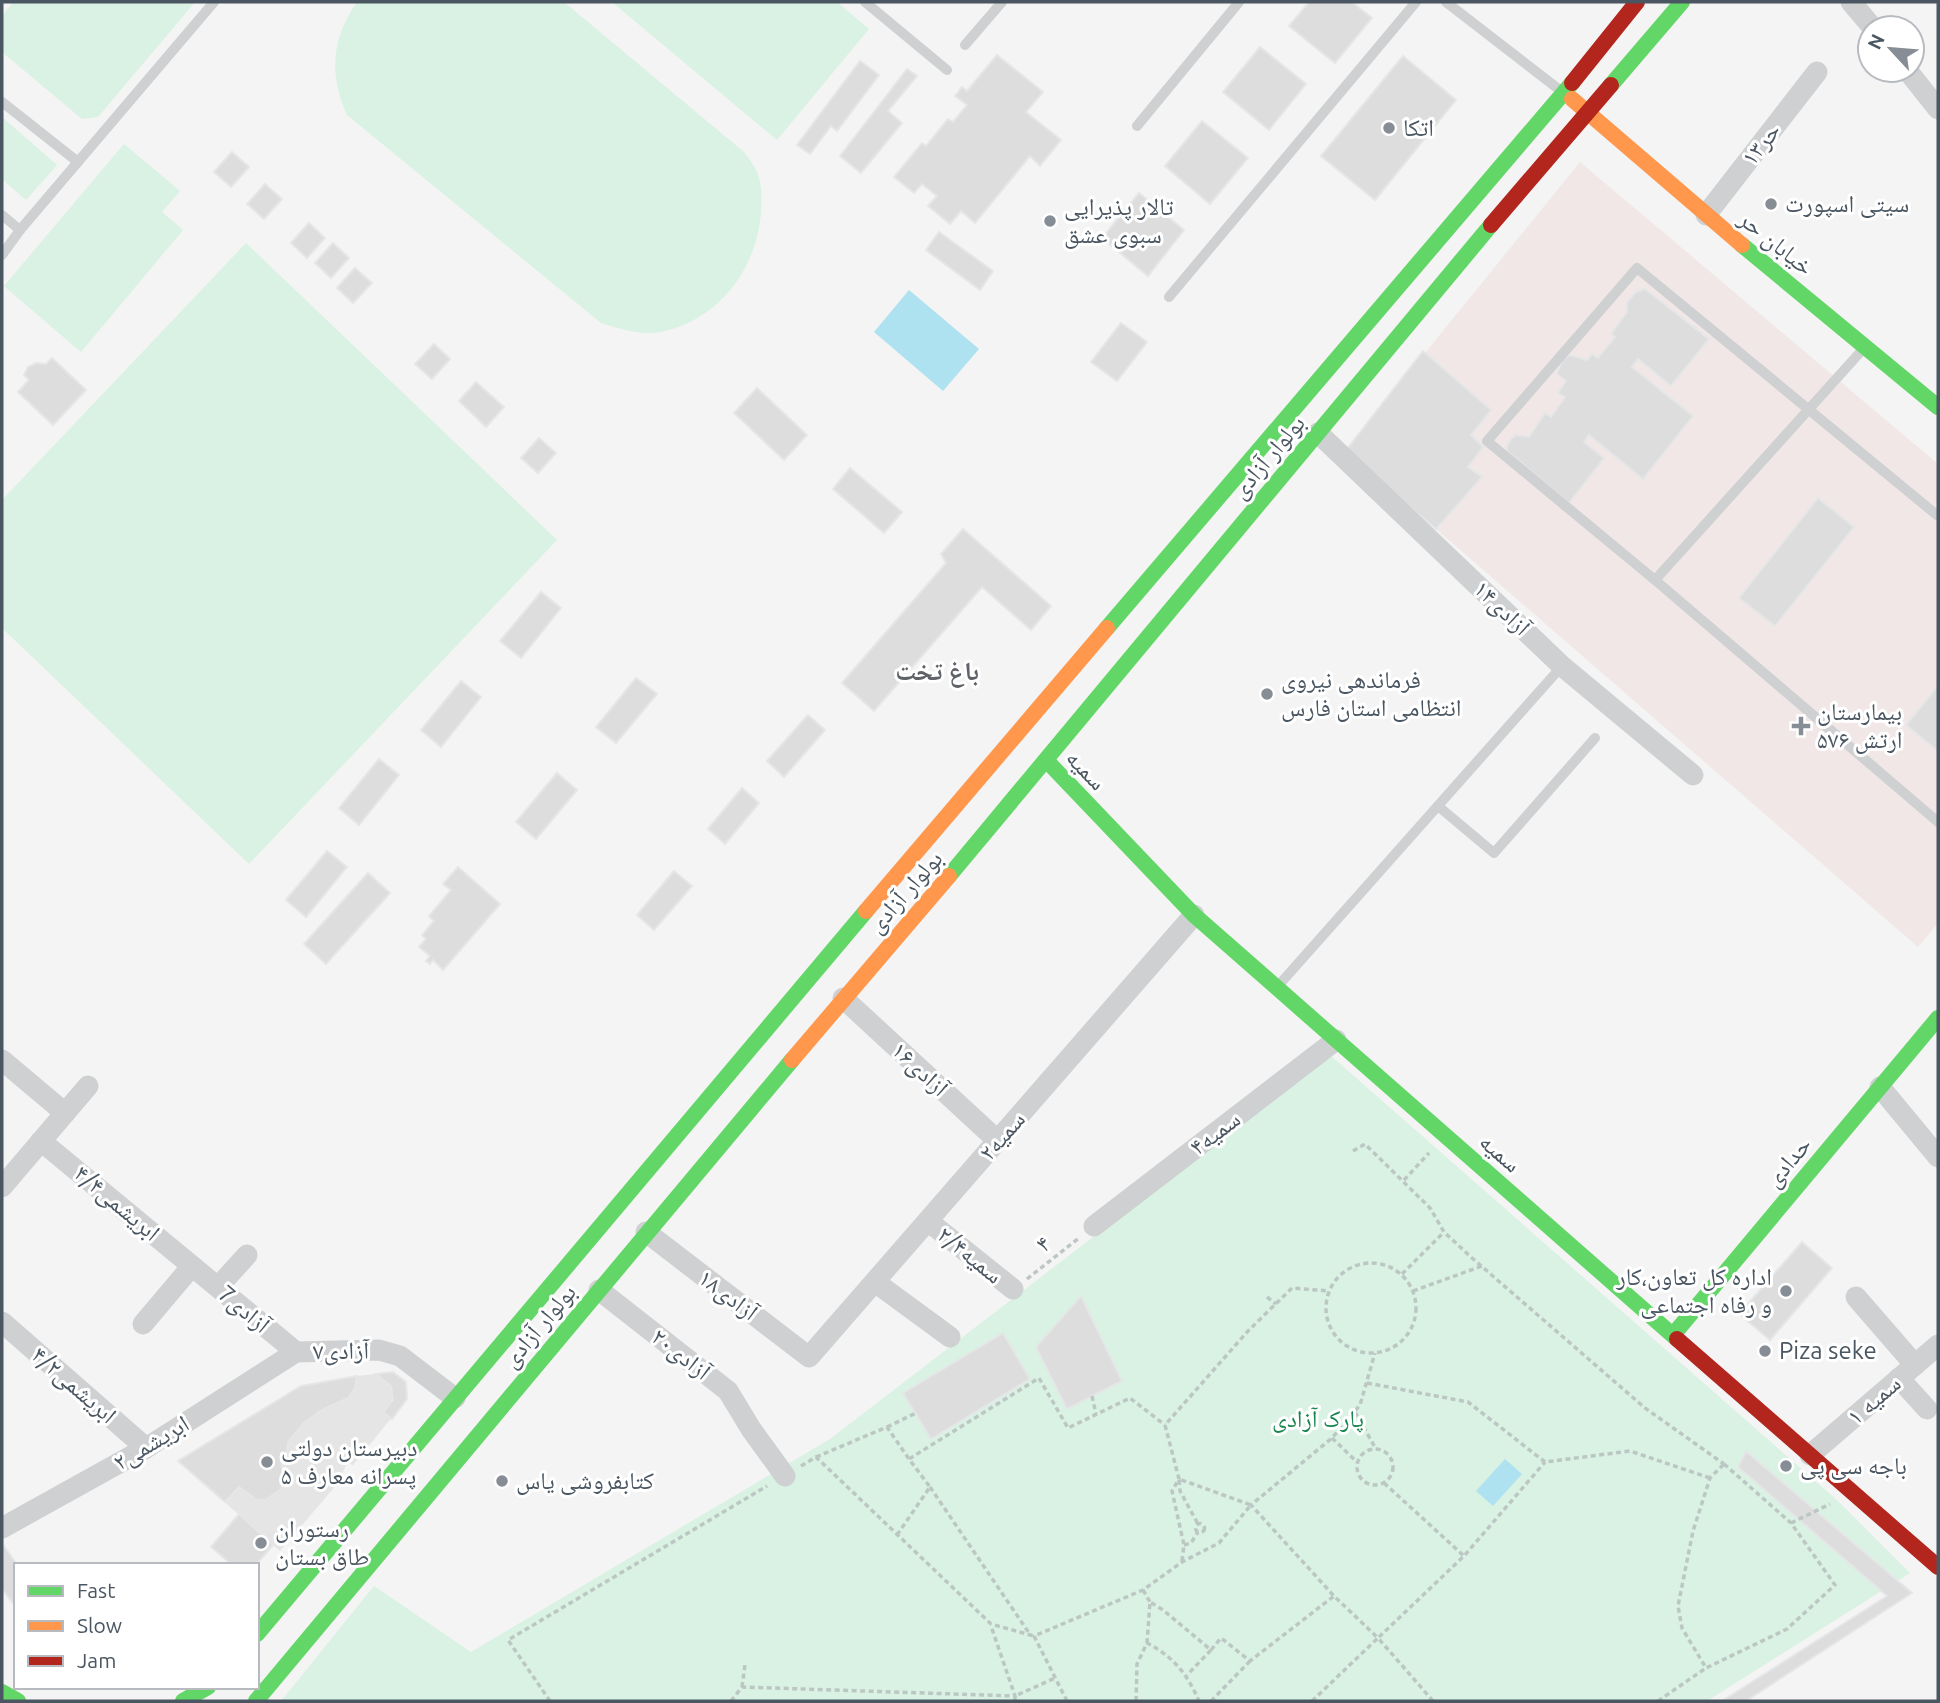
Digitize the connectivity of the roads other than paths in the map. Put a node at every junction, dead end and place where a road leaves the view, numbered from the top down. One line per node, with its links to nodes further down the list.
1 (214, 2): 18 (lane)
2 (864, 2): 10 (lane)
3 (1002, 2): 9 (lane)
4 (1239, 2): 17 (lane)
5 (1416, 2): 23 (lane)
6 (1637, 2): 13 (main road, بولوار آزادی)
7 (1682, 2): 16 (main road, بولوار آزادی)
8 (1451, 3): 13 (lane)
9 (965, 45)
10 (947, 70)
11 (1817, 72): 20 (street, حر۱۳)
12 (1918, 84): 15 (street)
13 (1564, 93): 16 (main road, خیابان حر); 37 (main road, بولوار آزادی)
14 (2, 102): 18 (lane)
15 (1938, 109)
16 (1588, 113): 20 (main road, خیابان حر); 27 (main road, بولوار آزادی)
17 (1137, 126)
18 (78, 162): 21 (lane)
19 (2, 215): 21 (lane)
20 (1706, 215): 24 (main road, خیابان حر)
21 (20, 230): 22 (lane)
22 (2, 255)
23 (1169, 297)
24 (1866, 346): 25 (main road, خیابان حر); 26 (lane)
25 (1938, 407)
26 (1810, 408): 28 (lane); 29 (lane); 29 (lane)
27 (1318, 433): 30 (street, آزادی۱۴); 32 (main road, بولوار آزادی)
28 (1938, 516)
29 (1655, 580): 35 (lane)
30 (1562, 666): 33 (street, آزادی۱۴); 34 (lane)
31 (1595, 738): 34 (lane)
32 (1046, 760): 36 (main road, سمیه); 37 (main road, بولوار آزادی)
33 (1693, 775)
34 (1438, 806): 38 (lane)
35 (1938, 822)
36 (1194, 915): 38 (main road, سمیه); 47 (street, ۲سمیه)
37 (854, 956): 39 (main road, بولوار آزادی); 68 (main road, بولوار آزادی)
38 (1277, 988): 41 (main road, سمیه)
39 (843, 998): 47 (street, آزادی۱۶); 52 (main road, بولوار آزادی)
40 (1938, 1018): 44 (main road, حدادی)
41 (1336, 1040): 51 (street, سمیه۴); 62 (main road, سمیه)
42 (2, 1060): 45 (street)
43 (88, 1086): 45 (street)
44 (1880, 1087): 48 (street); 62 (main road, حدادی)
45 (65, 1113): 46 (street)
46 (41, 1141): 49 (street); 54 (street, ابریشمی۴/۴)
47 (998, 1141): 50 (street, ۲سمیه)
48 (1938, 1157)
49 (2, 1187)
50 (928, 1221): 55 (street, ۲سمیه); 58 (street, سمیه۲/۴)
51 (1094, 1226)
52 (646, 1232): 57 (main road, بولوار آزادی); 66 (street, آزادی۱۸)
53 (247, 1255): 56 (street)
54 (192, 1266): 56 (street, 7آزادی); 61 (street)
55 (875, 1282): 63 (street); 66 (street, ۲سمیه)
56 (218, 1287): 65 (street, 7آزادی)
57 (599, 1290): 72 (street, آزادی۲۰); 80 (main road, بولوار آزادی)
58 (1013, 1290)
59 (1856, 1297): 67 (street)
60 (2, 1322): 70 (street, ابریشمی۴/۲)
61 (143, 1324)
62 (1672, 1335): 71 (main road, سمیه)
63 (950, 1337)
64 (1938, 1345): 67 (street, ۱ سمیه)
65 (296, 1352): 68 (street, آزادی۷); 70 (street, ابریشمی۲)
66 (809, 1357)
67 (1907, 1372): 69 (street); 71 (street, ۱ سمیه)
68 (455, 1398): 75 (main road, بولوار آزادی)
69 (1927, 1409)
70 (146, 1448): 73 (street, ابریشمی۲)
71 (1810, 1455): 74 (main road, سمیه)
72 (785, 1476)
73 (2, 1528)
74 (1938, 1567)
75 (259, 1632)
76 (2, 1692): 78 (main road)
77 (205, 1692): 79 (main road)
78 (18, 1701)
79 (183, 1701)
80 (256, 1701)

